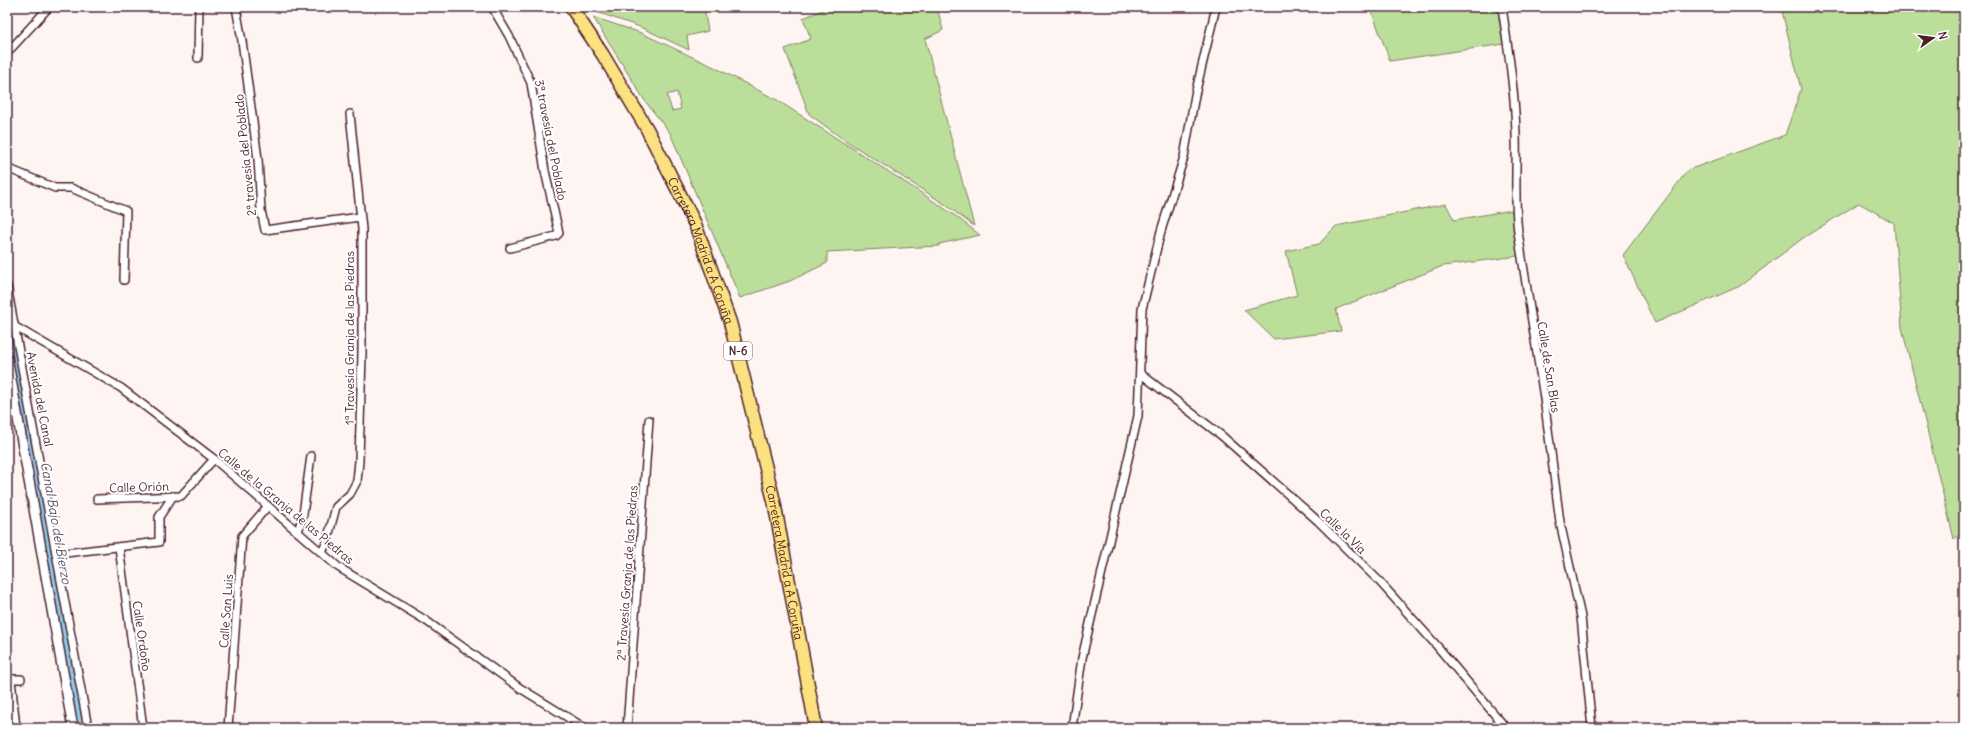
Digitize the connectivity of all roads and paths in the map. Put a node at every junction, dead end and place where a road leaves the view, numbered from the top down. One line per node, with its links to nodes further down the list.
1 (49, 7): 8 (street)
2 (199, 7): 9 (street)
3 (236, 7): 12 (street, 2ª travesía del Poblado)
4 (492, 7): 13 (street, 3ª travesía del Poblado)
5 (571, 7): 39 (highway, Carretera Madrid a A Coruña / N-6)
6 (1216, 7): 19 (street)
7 (1502, 7): 42 (street, Calle de San Blas)
8 (7, 52)
9 (198, 58)
10 (350, 114): 12 (street, 1ª Travesía Granja de las Piedras)
11 (7, 168): 14 (street)
12 (360, 217): 28 (street, 1ª Travesía Granja de las Piedras)
13 (510, 248)
14 (124, 280)
15 (7, 286): 17 (street, Avenida del Canal)
16 (7, 322): 17 (street, Calle de la Granja de las Piedras)
17 (14, 326): 22 (street, Calle de la Granja de las Piedras); 29 (street, Avenida del Canal)
18 (7, 357): 33 (street, Avenida del Canal)
19 (1141, 374): 40 (street); 41 (street, Calle la Vía)
20 (649, 420): 38 (street, 2ª Travesía Granja de las Piedras)
21 (311, 456): 26 (street)
22 (214, 459): 23 (street, Calle Orión); 25 (street, Calle de la Granja de las Piedras)
23 (173, 496): 24 (street, Calle Orión); 27 (street)
24 (97, 499)
25 (268, 506): 26 (street, Calle de la Granja de las Piedras); 36 (street, Calle San Luis)
26 (298, 532): 28 (street, Calle de la Granja de las Piedras)
27 (118, 547): 29 (street); 35 (street, Calle Ordoño)
28 (322, 552): 37 (street, Calle de la Granja de las Piedras)
29 (57, 554): 34 (street, Avenida del Canal)
30 (9, 679): 31 (street); 32 (street)
31 (21, 679)
32 (16, 728)
33 (73, 728)
34 (88, 728)
35 (143, 728)
36 (228, 728)
37 (585, 728)
38 (627, 728)
39 (816, 728)
40 (1072, 728)
41 (1506, 728)
42 (1592, 728)

